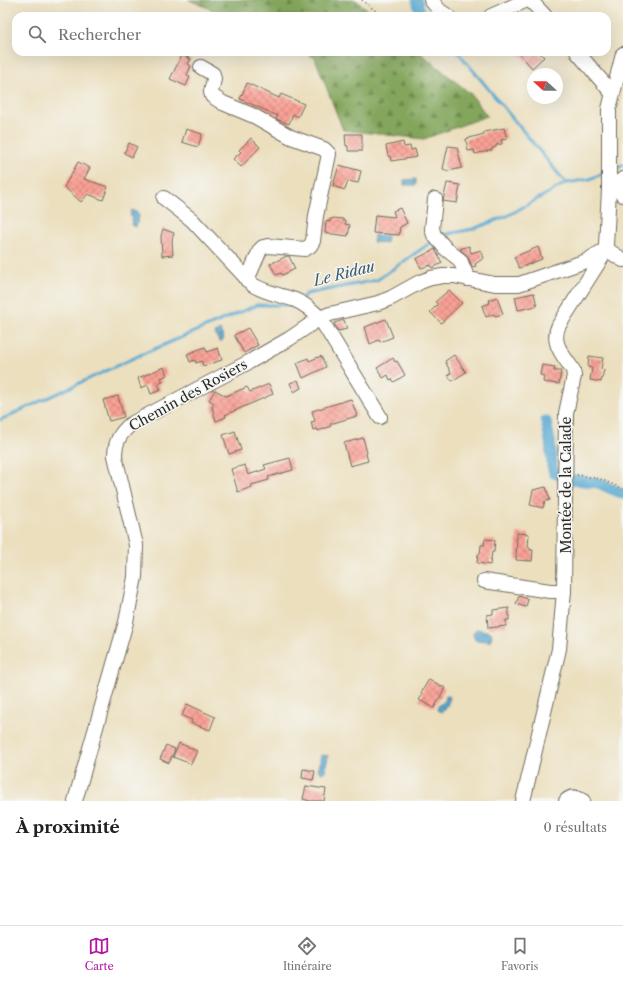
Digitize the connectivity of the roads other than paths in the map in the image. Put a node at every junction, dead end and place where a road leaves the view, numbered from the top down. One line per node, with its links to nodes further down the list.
1 (528, 0): 4 (street); 5 (street)
2 (425, 1): 3 (street)
3 (442, 12)
4 (500, 12)
5 (542, 12)
6 (623, 54): 9 (street)
7 (580, 56): 9 (street)
8 (201, 67): 16 (street)
9 (612, 93): 10 (street)
10 (614, 182): 13 (street)
11 (164, 198): 16 (street)
12 (435, 199): 15 (street)
13 (605, 250): 14 (street); 15 (street, Chemin des Rosiers); 20 (street, Montée de la Calade)
14 (623, 260)
15 (468, 279): 17 (street, Chemin des Rosiers)
16 (247, 280): 17 (street)
17 (320, 318): 18 (street); 21 (street, Chemin des Rosiers)
18 (380, 417)
19 (484, 581): 20 (street)
20 (564, 591): 22 (street, Montée de la Calade)
21 (75, 801)
22 (523, 801)
23 (566, 801): 24 (street)
24 (583, 801)

